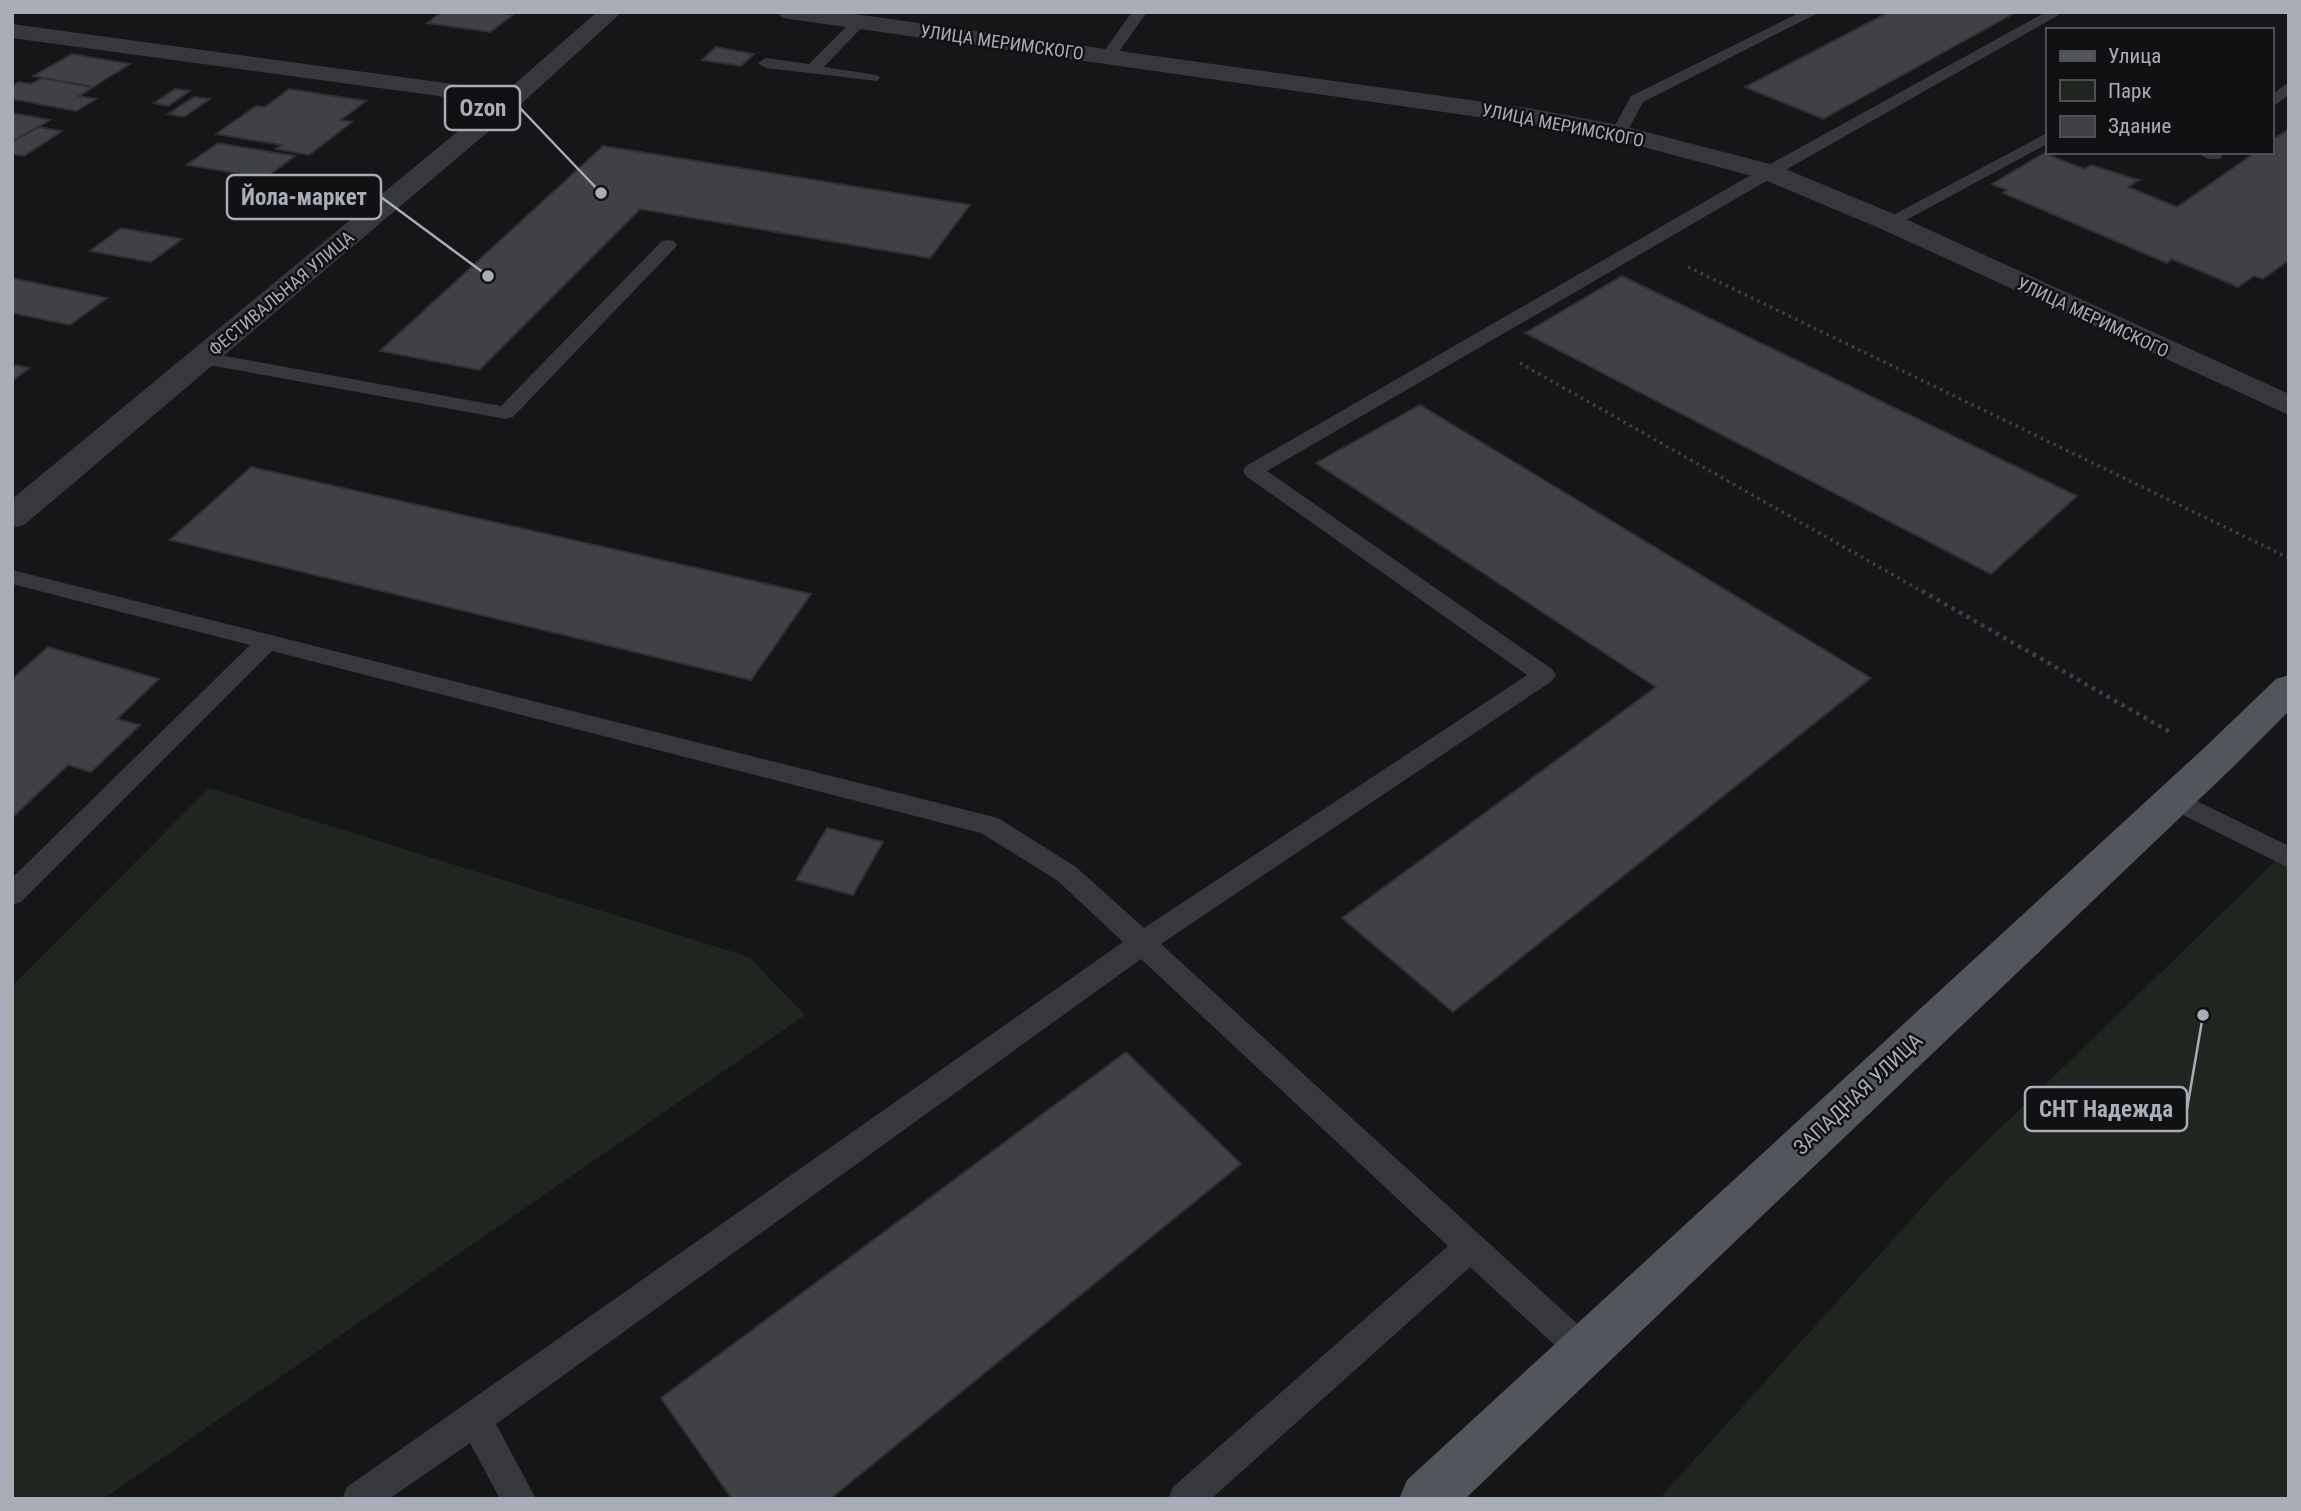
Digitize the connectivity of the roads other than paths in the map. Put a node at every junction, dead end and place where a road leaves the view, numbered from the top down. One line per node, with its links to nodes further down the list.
1 (611, 12): 13 (street, ФЕСТИВАЛЬНАЯ УЛИЦА)
2 (789, 12): 6 (street, УЛИЦА МЕРИМСКОГО)
3 (1140, 12): 8 (lane)
4 (1813, 12): 15 (lane)
5 (2057, 12): 17 (lane)
6 (859, 22): 8 (street, УЛИЦА МЕРИМСКОГО); 10 (lane)
7 (16, 34): 13 (street)
8 (1108, 57): 15 (street, УЛИЦА МЕРИМСКОГО)
9 (766, 63): 10 (lane)
10 (813, 69): 11 (lane)
11 (872, 78)
12 (2289, 87): 14 (lane)
13 (512, 99): 20 (street, ФЕСТИВАЛЬНАЯ УЛИЦА)
14 (2273, 101)
15 (1619, 134): 17 (street, УЛИЦА МЕРИМСКОГО)
16 (2046, 139): 18 (lane)
17 (1769, 172): 18 (street, УЛИЦА МЕРИМСКОГО); 29 (lane)
18 (1889, 222): 21 (street, УЛИЦА МЕРИМСКОГО)
19 (667, 245): 20 (lane)
20 (203, 358): 22 (street, ФЕСТИВАЛЬНАЯ УЛИЦА)
21 (2289, 406)
22 (12, 517)
23 (12, 577): 24 (lane)
24 (267, 642): 28 (lane); 29 (lane)
25 (2289, 688): 26 (main road, ЗАПАДНАЯ УЛИЦА)
26 (2174, 799): 27 (lane); 31 (main road, ЗАПАДНАЯ УЛИЦА)
27 (2289, 858)
28 (12, 895)
29 (1141, 944): 30 (lane); 32 (lane)
30 (1470, 1247): 31 (lane); 35 (lane)
31 (1584, 1351): 36 (main road, ЗАПАДНАЯ УЛИЦА)
32 (475, 1419): 33 (lane); 34 (lane)
33 (359, 1499)
34 (519, 1499)
35 (1185, 1499)
36 (1426, 1499)

